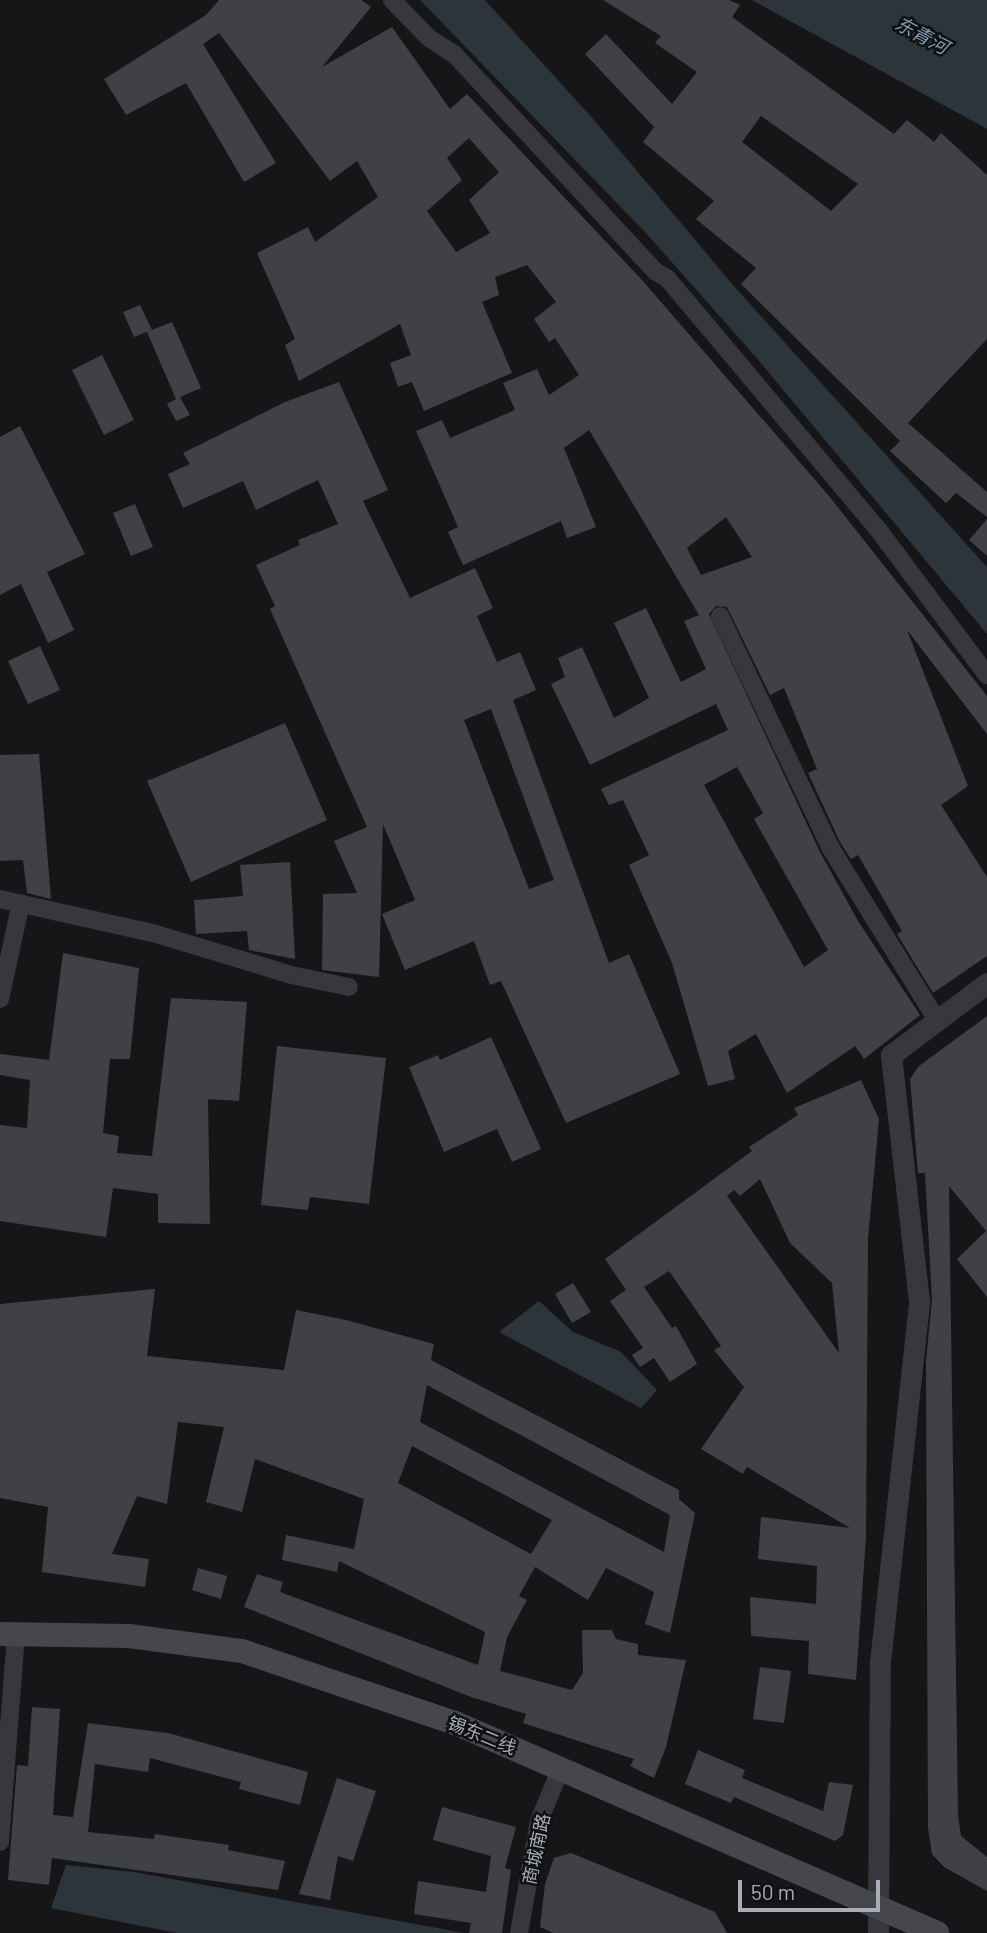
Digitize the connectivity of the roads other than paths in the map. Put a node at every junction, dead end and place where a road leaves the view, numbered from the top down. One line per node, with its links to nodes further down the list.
1 (392, 0): 3 (street)
2 (720, 615): 9 (street)
3 (987, 675)
4 (0, 899): 5 (street)
5 (21, 904): 7 (street); 8 (street)
6 (987, 983): 9 (street)
7 (349, 987)
8 (0, 999)
9 (937, 1020): 13 (street)
10 (8, 1634): 11 (main road, 锡东二线); 12 (street)
11 (561, 1768): 13 (main road, 锡东二线); 14 (street, 商城南路)
12 (0, 1842)
13 (878, 1906): 15 (street); 16 (main road, 锡东二线)
14 (519, 1933)
15 (878, 1933)
16 (937, 1933)

